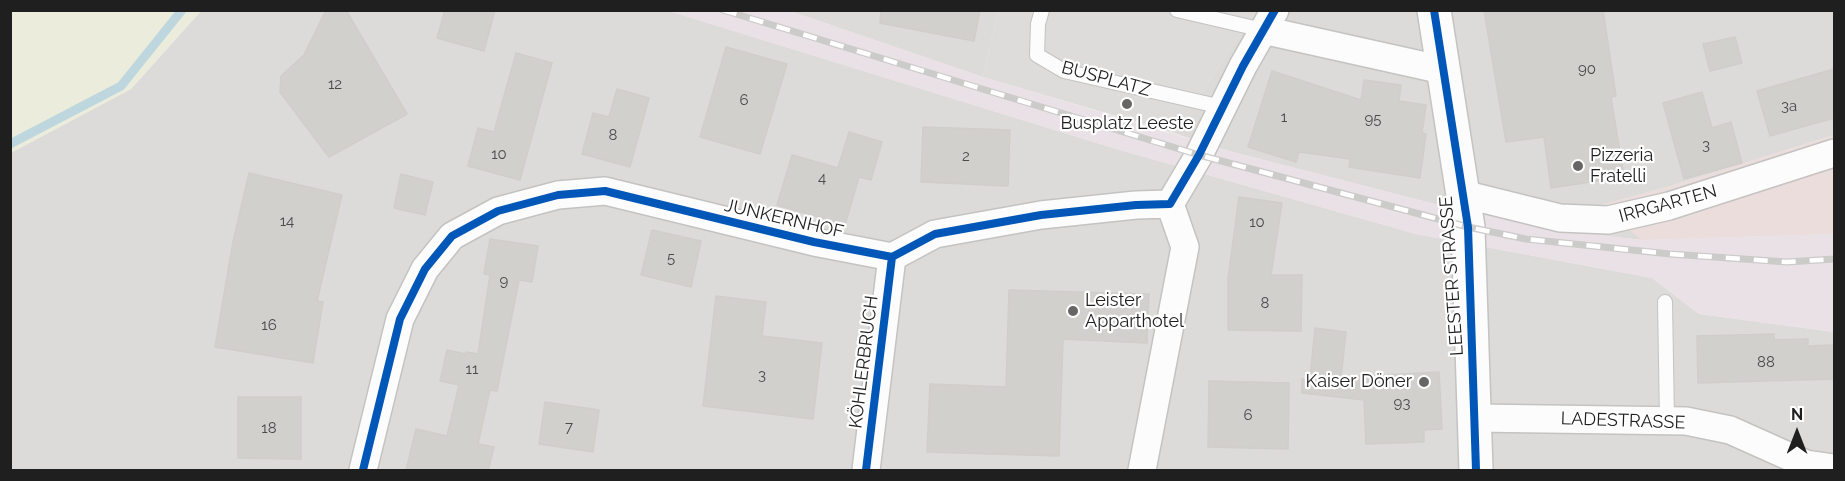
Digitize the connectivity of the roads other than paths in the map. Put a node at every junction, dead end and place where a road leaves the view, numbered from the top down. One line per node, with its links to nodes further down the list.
1 (1042, 10): 6 (lane, BUSPLATZ)
2 (1177, 10): 4 (lane)
3 (1434, 10): 5 (street, LEESTER STRASSE)
4 (1269, 20): 5 (street); 6 (street)
5 (1443, 70): 8 (street, LEESTER STRASSE)
6 (1222, 107): 9 (street)
7 (1834, 153): 8 (street, IRRGARTEN)
8 (1463, 194): 12 (street, LEESTER STRASSE)
9 (1170, 204): 10 (street); 17 (street)
10 (891, 257): 15 (street, JUNKERNHOF); 16 (street, KÖHLERBRUCH)
11 (1665, 302): 13 (lane)
12 (1475, 418): 13 (street, LADESTRASSE); 18 (street, LEESTER STRASSE)
13 (1667, 421): 14 (street, LADESTRASSE)
14 (1834, 468)
15 (363, 471)
16 (866, 471)
17 (1142, 471)
18 (1476, 471)

